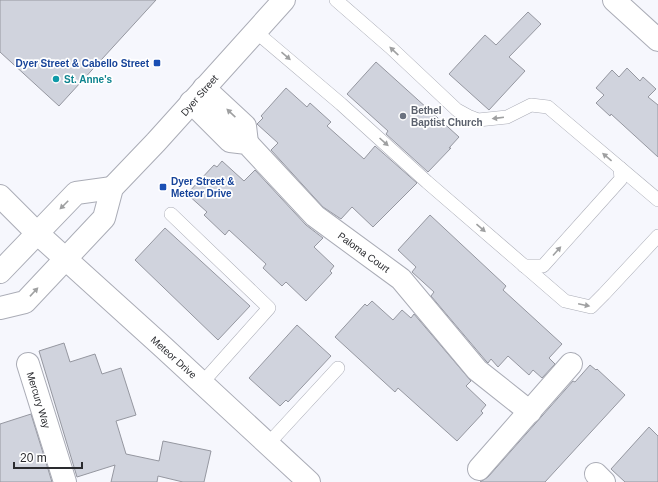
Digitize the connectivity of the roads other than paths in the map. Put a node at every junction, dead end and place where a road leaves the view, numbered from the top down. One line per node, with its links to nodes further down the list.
1 (284, 0): 4 (street, Dyer Street)
2 (336, 0): 7 (lane, one-way to 2)
3 (614, 0): 5 (street)
4 (256, 32): 6 (street, Dyer Street); 15 (lane, one-way to 15)
5 (658, 40)
6 (197, 95): 8 (street, Dyer Street); 22 (street, Paloma Court)
7 (620, 168): 10 (lane); 15 (lane, one-way to 7)
8 (112, 188): 12 (street, one-way to 12); 14 (street, Dyer Street)
9 (0, 196): 12 (street, Meteor Drive)
10 (658, 200)
11 (171, 214): 21 (lane)
12 (37, 233): 14 (street, Meteor Drive); 16 (street)
13 (658, 236): 15 (lane, one-way to 13)
14 (65, 259): 17 (street, Dyer Street, one-way to 14); 21 (street, Meteor Drive)
15 (524, 266)
16 (0, 272)
17 (0, 308)
18 (28, 364): 25 (street, Mercury Way)
19 (572, 364): 22 (street)
20 (338, 368): 23 (lane)
21 (202, 383): 23 (street, Meteor Drive)
22 (530, 412): 24 (street)
23 (268, 444): 26 (street, Meteor Drive)
24 (479, 469)
25 (65, 482)
26 (309, 482)

